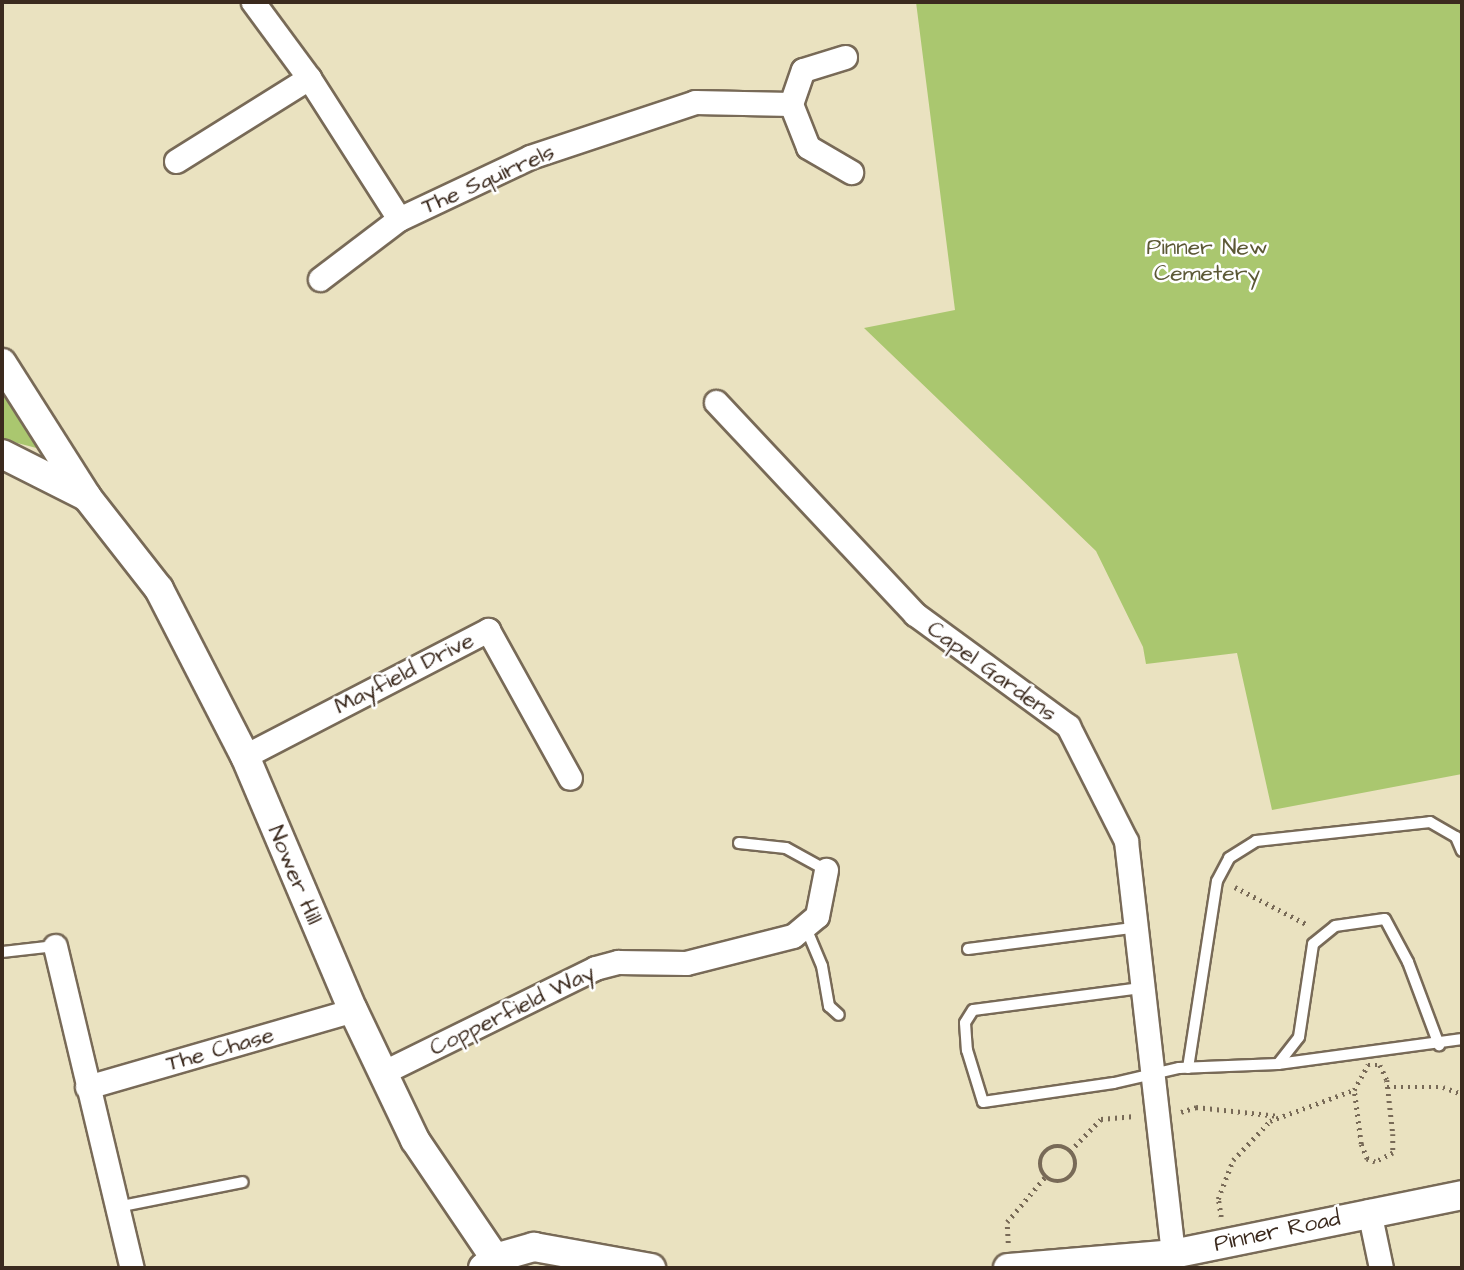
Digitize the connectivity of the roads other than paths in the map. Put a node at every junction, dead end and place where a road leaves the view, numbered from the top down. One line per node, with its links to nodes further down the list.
1 (253, 2): 3 (street, The Squirrels)
2 (845, 57): 4 (street)
3 (309, 78): 5 (street); 7 (street, The Squirrels)
4 (791, 104): 6 (street); 7 (street, The Squirrels)
5 (176, 161)
6 (851, 172)
7 (399, 219): 8 (street)
8 (320, 279)
9 (2, 363): 12 (street, Nower Hill)
10 (716, 402): 19 (street, Capel Gardens)
11 (2, 454): 12 (street)
12 (87, 497): 13 (street, Nower Hill)
13 (245, 755): 14 (street, Mayfield Drive); 24 (street, Nower Hill)
14 (570, 778)
15 (740, 843): 17 (lane)
16 (1462, 850): 29 (lane)
17 (827, 870): 18 (street)
18 (807, 928): 25 (lane); 30 (street, Copperfield Way)
19 (1133, 929): 21 (lane); 23 (street, Capel Gardens)
20 (55, 946): 22 (lane); 32 (street)
21 (968, 949)
22 (2, 951)
23 (1141, 988): 31 (street, Capel Gardens); 31 (lane)
24 (353, 1010): 30 (street, Nower Hill); 32 (street, The Chase)
25 (839, 1015)
26 (1462, 1039): 27 (lane)
27 (1439, 1045): 28 (lane); 28 (lane)
28 (1278, 1065): 29 (lane)
29 (1188, 1068): 31 (lane)
30 (384, 1072): 38 (street, Nower Hill)
31 (1153, 1073): 37 (street, Capel Gardens)
32 (88, 1087): 35 (street)
33 (243, 1182): 35 (lane)
34 (1462, 1195): 36 (street, Pinner Road)
35 (117, 1207): 39 (street)
36 (1369, 1211): 37 (street, Pinner Road); 42 (street)
37 (1156, 1260): 41 (street, Pinner Road)
38 (489, 1263): 40 (street)
39 (132, 1268)
40 (651, 1268)
41 (1009, 1268)
42 (1381, 1268)

